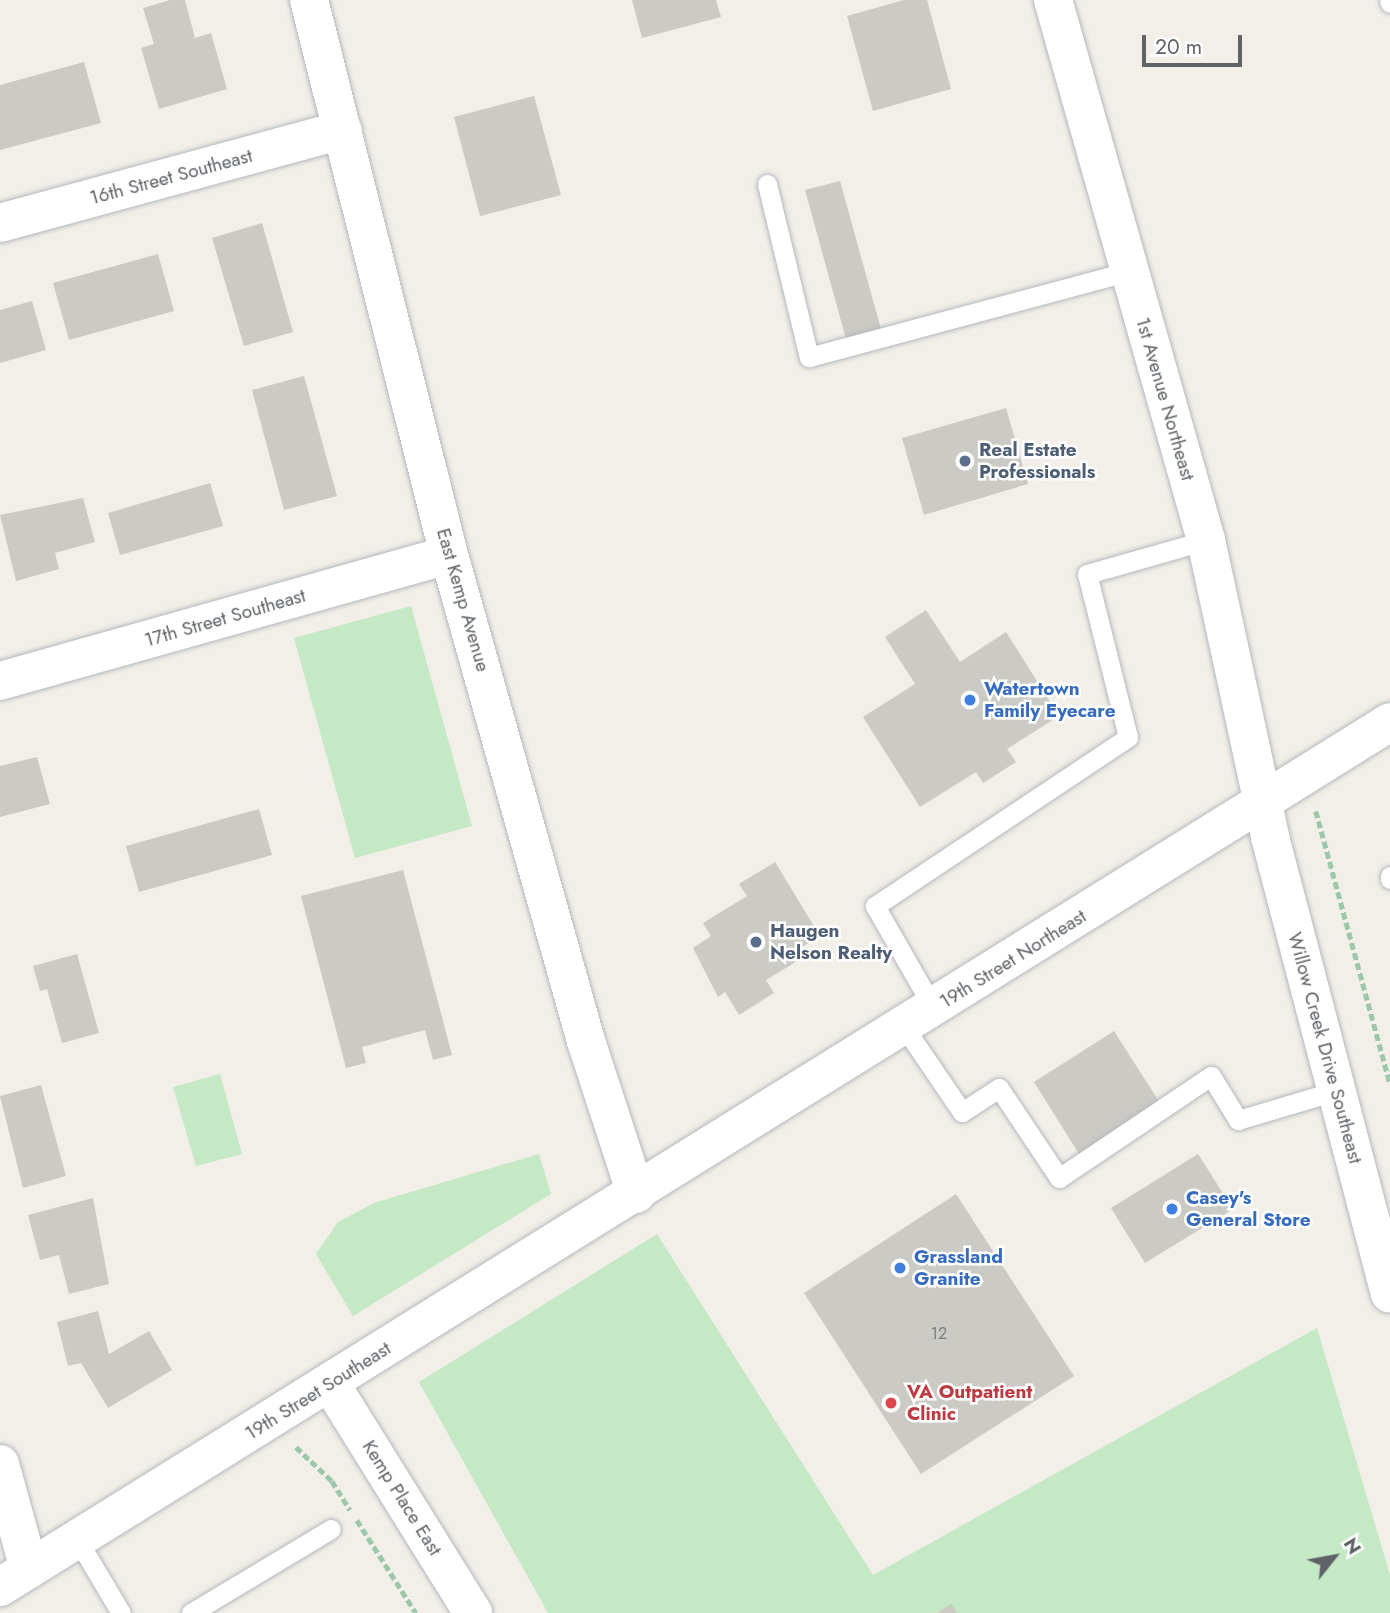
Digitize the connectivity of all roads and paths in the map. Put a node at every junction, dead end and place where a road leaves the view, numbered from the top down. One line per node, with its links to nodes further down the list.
1 (309, 0): 3 (main road, East Kemp Avenue)
2 (1053, 0): 6 (main road, 1st Avenue Northeast)
3 (343, 130): 5 (main road, 16th Street Southeast); 8 (main road, East Kemp Avenue)
4 (768, 184): 6 (lane)
5 (0, 223)
6 (1129, 271): 7 (main road, 1st Avenue Northeast)
7 (1206, 540): 11 (main road, 1st Avenue Northeast); 13 (lane)
8 (449, 555): 9 (main road, 17th Street Southeast); 16 (main road, East Kemp Avenue)
9 (0, 681)
10 (1390, 722): 11 (main road, 19th Street Northeast)
11 (1262, 802): 13 (main road, 19th Street Northeast); 15 (main road, Willow Creek Drive Southeast)
12 (1315, 809): 14 (path)
13 (919, 1018): 15 (lane); 16 (main road, 19th Street Northeast)
14 (1390, 1084)
15 (1335, 1091): 17 (main road, Willow Creek Drive Southeast)
16 (636, 1194): 18 (main road, 19th Street Southeast)
17 (1390, 1294)
18 (330, 1383): 21 (main road, 19th Street Southeast); 25 (main road, Kemp Place East)
19 (0, 1464): 22 (main road)
20 (331, 1529): 24 (lane)
21 (77, 1539): 22 (main road, 19th Street Southeast); 23 (lane)
22 (14, 1578)
23 (121, 1613)
24 (191, 1613)
25 (473, 1613)

